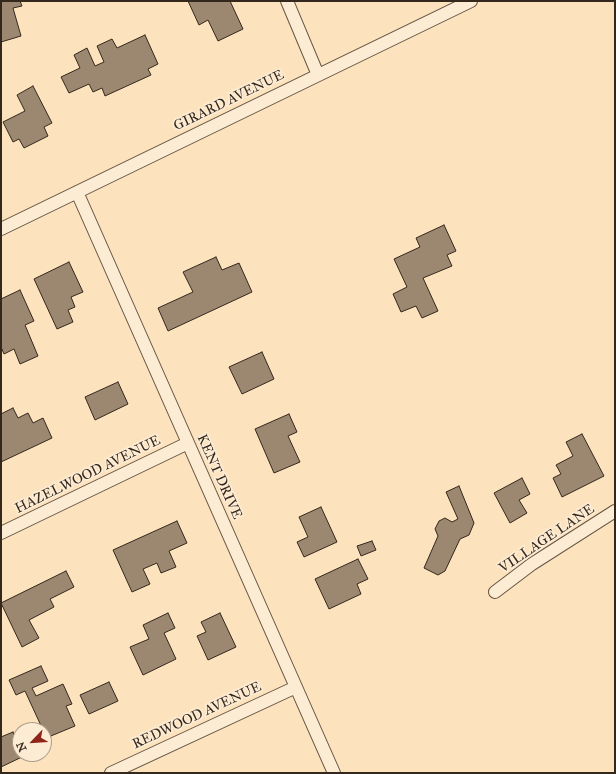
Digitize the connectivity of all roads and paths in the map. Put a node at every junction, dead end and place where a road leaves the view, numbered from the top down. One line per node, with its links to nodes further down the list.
1 (287, 1): 3 (street)
2 (471, 1): 3 (street, GIRARD AVENUE)
3 (318, 75): 4 (street, GIRARD AVENUE)
4 (77, 192): 5 (street, GIRARD AVENUE); 6 (street, KENT DRIVE)
5 (1, 229)
6 (188, 443): 8 (street, HAZELWOOD AVENUE); 10 (street, KENT DRIVE)
7 (615, 511): 9 (street, VILLAGE LANE)
8 (1, 533)
9 (495, 592)
10 (296, 687): 11 (street, REDWOOD AVENUE); 12 (street, KENT DRIVE)
11 (111, 773)
12 (334, 773)

